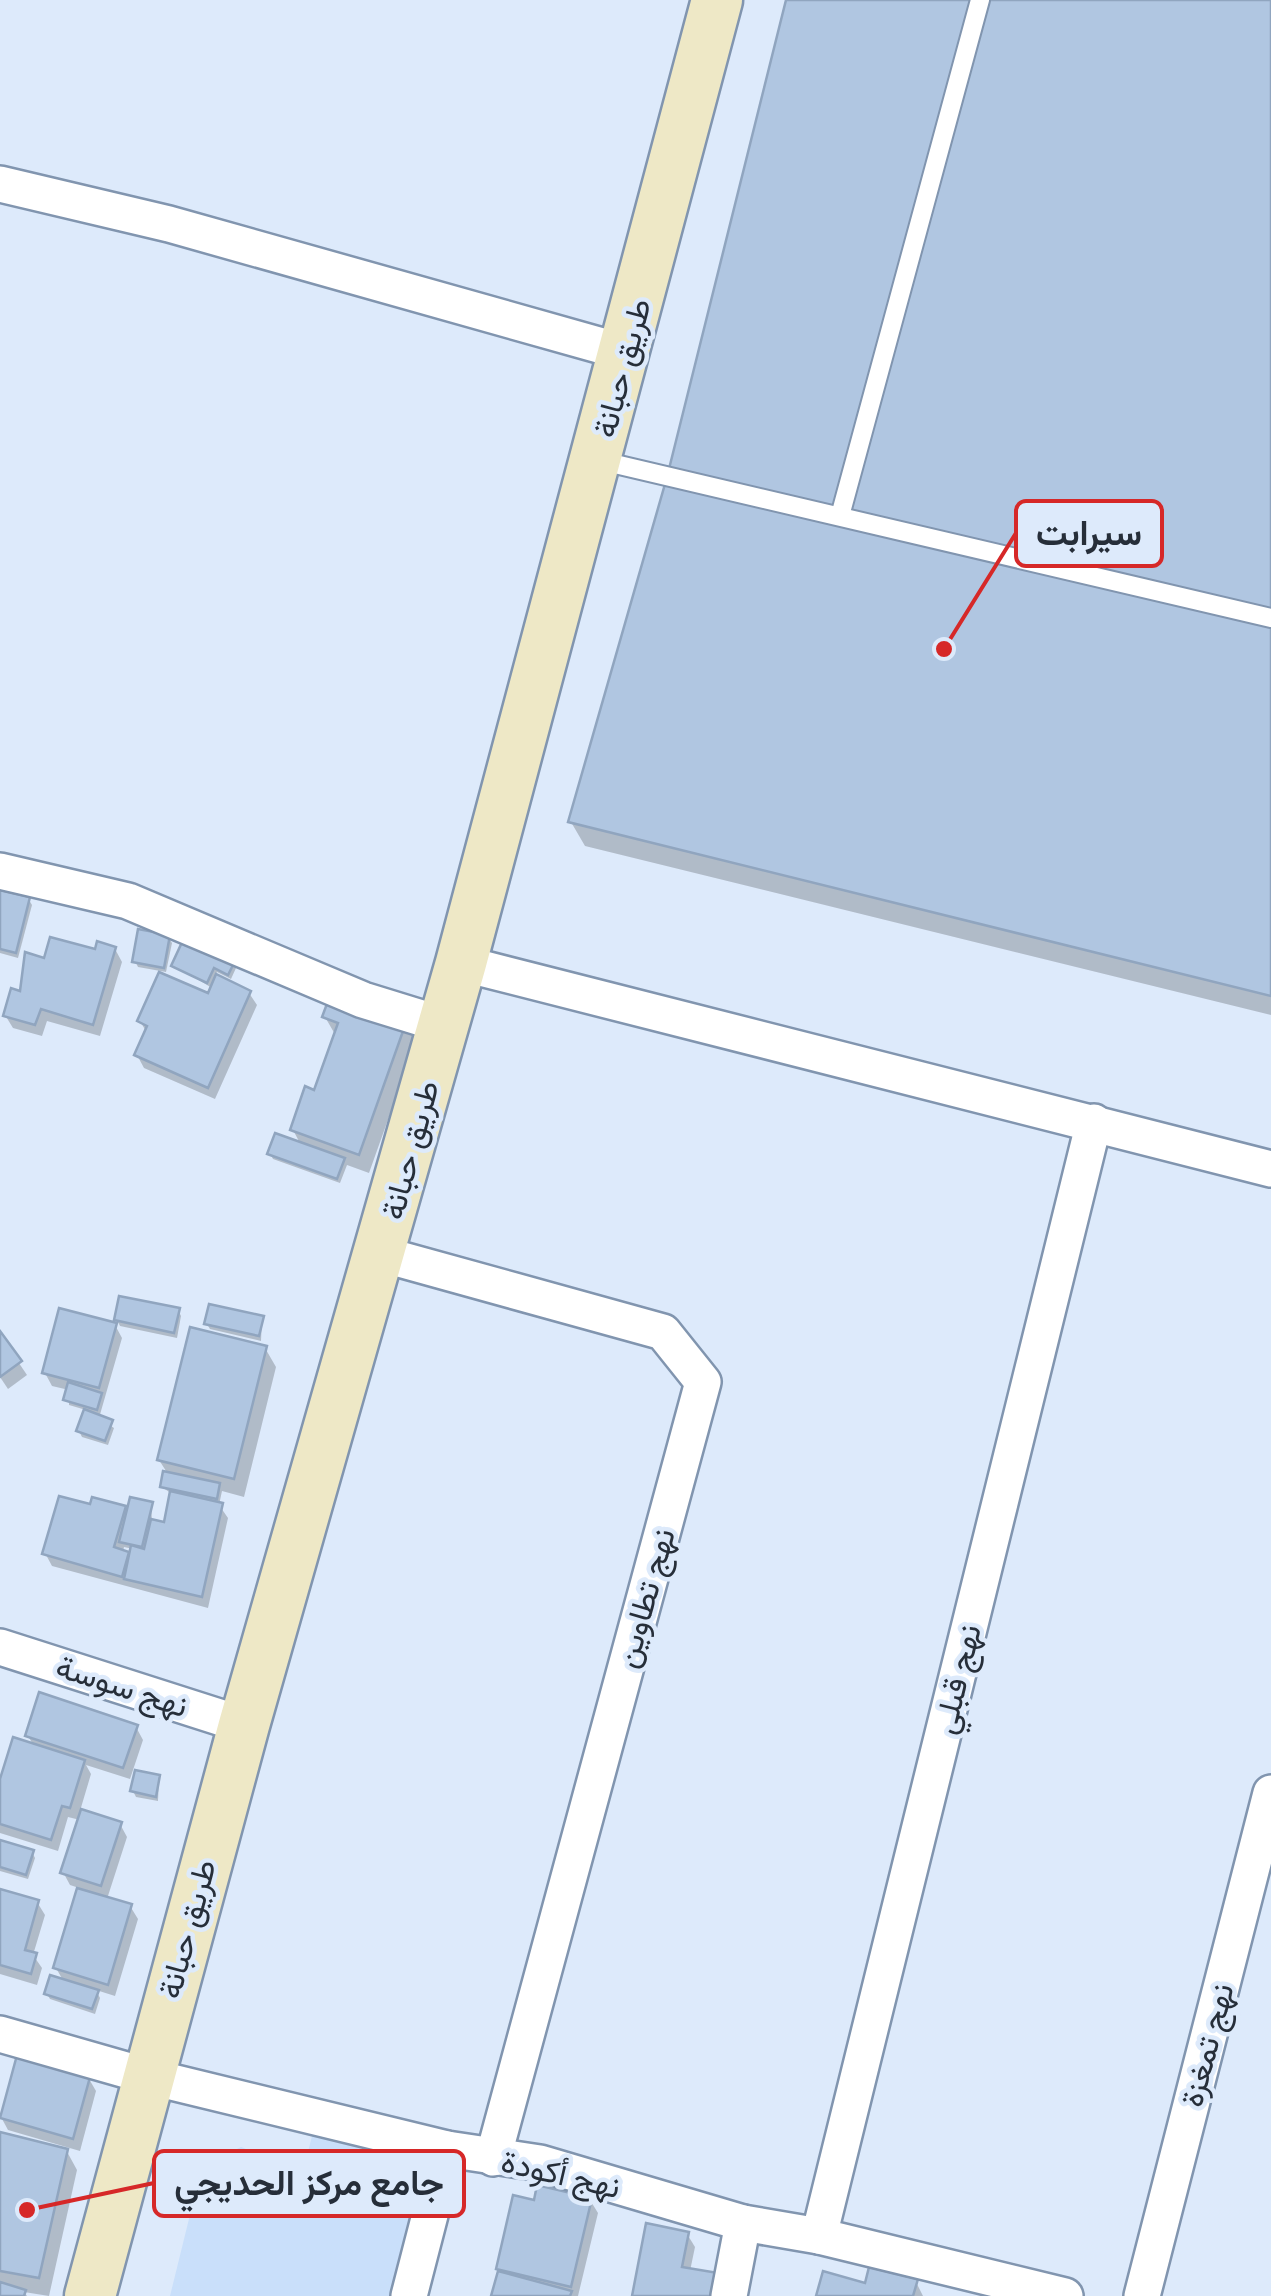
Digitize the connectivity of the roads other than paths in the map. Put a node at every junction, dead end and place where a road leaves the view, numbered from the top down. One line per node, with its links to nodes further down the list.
1 (717, 0): 4 (street, طريق حبانة)
2 (980, 0): 6 (lane)
3 (0, 184): 4 (street)
4 (626, 352): 5 (street, طريق حبانة)
5 (598, 460): 6 (lane); 9 (street, طريق حبانة)
6 (840, 516): 7 (lane)
7 (1271, 618)
8 (0, 870): 10 (street)
9 (461, 963): 10 (street, طريق حبانة); 11 (street)
10 (444, 1025): 13 (street, طريق حبانة)
11 (1094, 1122): 12 (street); 23 (street, نهج قبلي)
12 (1271, 1169)
13 (381, 1254): 15 (street, طريق حبانة); 21 (street, نهج تطاوين)
14 (0, 1647): 15 (street, نهج سوسة)
15 (244, 1725): 19 (street, طريق حبانة)
16 (1271, 1793): 17 (street, نهج تمغزة)
17 (1262, 1874): 29 (street, نهج تمغزة)
18 (0, 2034): 19 (street, نهج أكودة)
19 (146, 2076): 20 (street, نهج أكودة); 25 (street, طريق حبانة)
20 (447, 2148): 21 (street, نهج أكودة); 26 (street)
21 (492, 2158): 22 (street, نهج أكودة)
22 (743, 2224): 23 (street, نهج أكودة); 27 (street)
23 (819, 2236): 24 (street, نهج أكودة)
24 (943, 2282): 28 (street, نهج أكودة)
25 (90, 2296)
26 (410, 2296)
27 (729, 2296)
28 (1065, 2296)
29 (1142, 2296)

